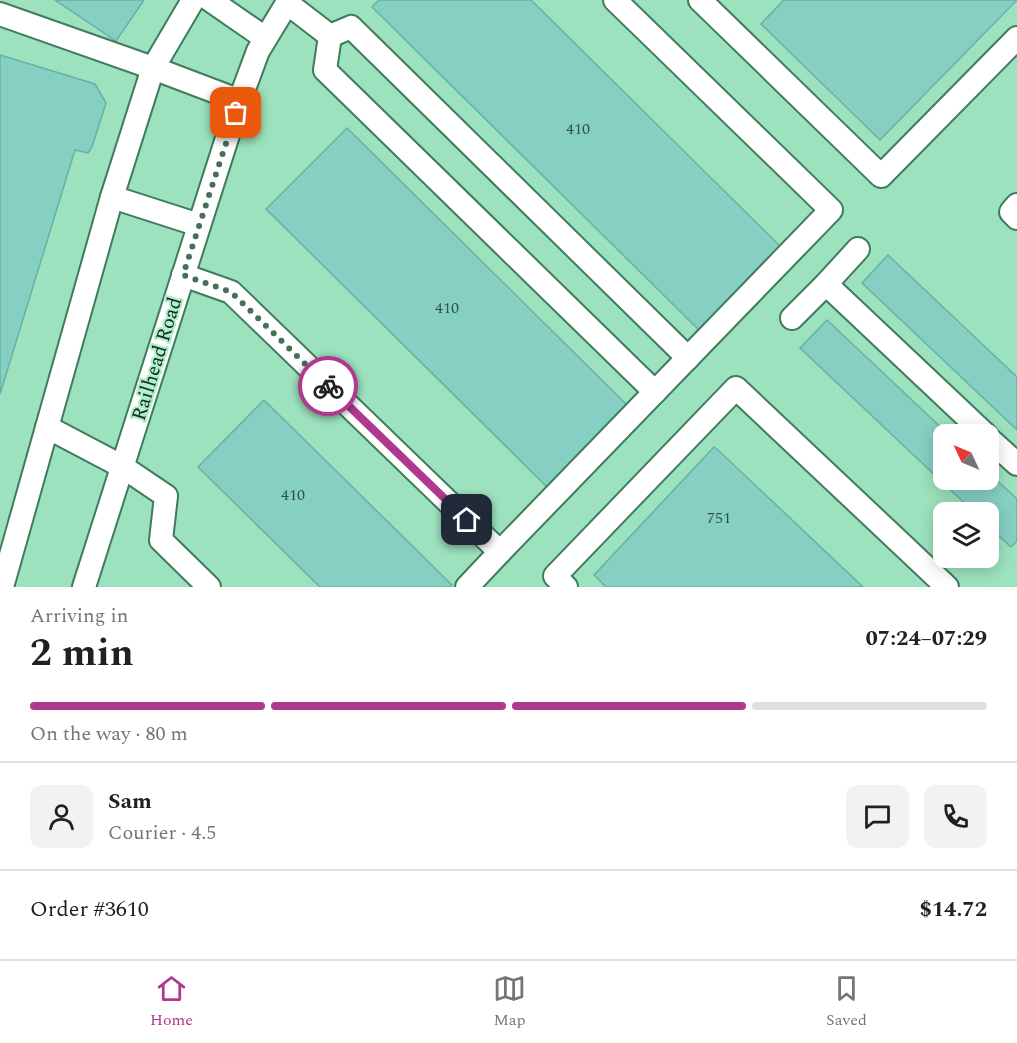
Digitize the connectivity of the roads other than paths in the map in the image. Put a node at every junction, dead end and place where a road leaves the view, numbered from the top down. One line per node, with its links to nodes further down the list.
1 (194, 0): 10 (street)
2 (210, 0): 8 (street)
3 (615, 0): 20 (street)
4 (700, 0): 9 (street)
5 (288, 1): 7 (street); 8 (street, Railhead Road)
6 (0, 14): 10 (street)
7 (330, 36): 20 (street); 21 (street)
8 (265, 38): 11 (street, Railhead Road)
9 (1017, 38)
10 (153, 68): 11 (street); 12 (street)
11 (240, 101): 15 (street, Railhead Road)
12 (112, 197): 15 (street); 23 (street)
13 (1017, 205): 14 (street)
14 (1017, 218)
15 (199, 225): 17 (street, Railhead Road)
16 (858, 249): 18 (street)
17 (183, 275): 26 (street, Railhead Road); 27 (street)
18 (826, 284): 19 (street); 22 (street)
19 (792, 318)
20 (688, 358): 21 (street)
21 (655, 392): 27 (street)
22 (974, 424)
23 (47, 427): 26 (street); 28 (street)
24 (999, 447): 25 (street)
25 (1017, 464)
26 (123, 467): 29 (street, Railhead Road); 30 (street)
27 (500, 552): 31 (street)
28 (2, 587)
29 (84, 587)
30 (210, 587)
31 (467, 587)
32 (566, 587): 33 (street)
33 (947, 587)

